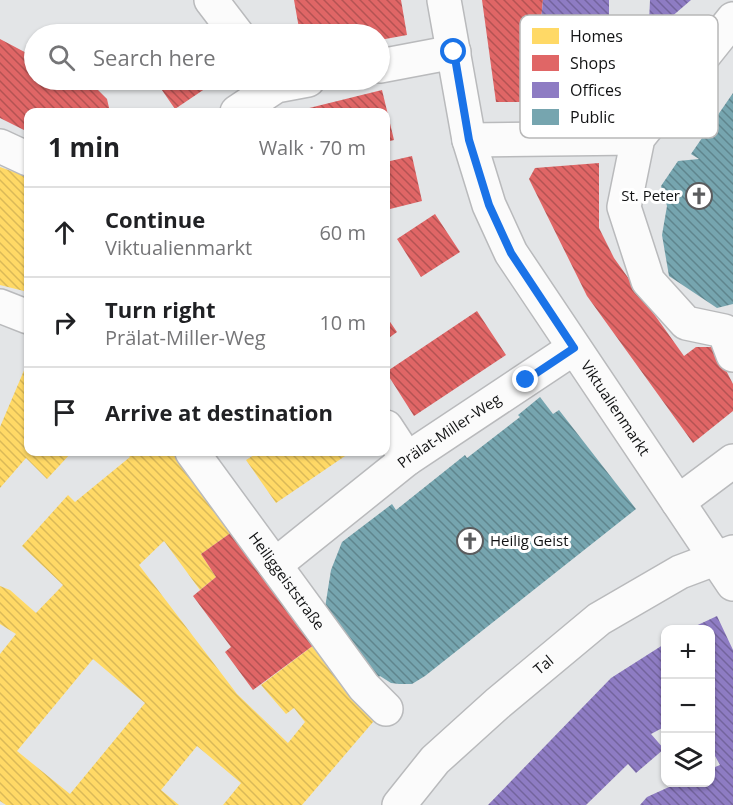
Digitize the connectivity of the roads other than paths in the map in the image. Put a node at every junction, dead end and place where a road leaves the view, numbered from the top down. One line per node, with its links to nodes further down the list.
1 (211, 0): 4 (street)
2 (444, 0): 6 (street, Viktualienmarkt)
3 (733, 19): 5 (street)
4 (229, 24)
5 (718, 38)
6 (454, 52): 7 (street); 11 (street, Viktualienmarkt)
7 (390, 64)
8 (264, 90): 9 (street)
9 (242, 108)
10 (638, 138): 11 (street); 16 (street)
11 (469, 140): 17 (street, Viktualienmarkt)
12 (0, 146): 13 (street)
13 (24, 157)
14 (0, 306): 15 (street)
15 (24, 315)
16 (730, 338)
17 (574, 348): 20 (street, Prälat-Miller-Weg); 22 (street, Viktualienmarkt)
18 (390, 433): 20 (street)
19 (195, 456): 23 (street, Heiliggeiststraße)
20 (407, 459): 23 (street, Prälat-Miller-Weg)
21 (733, 461): 22 (street)
22 (678, 502): 24 (street, Viktualienmarkt)
23 (275, 564): 25 (street, Heiliggeiststraße)
24 (727, 565): 26 (street, Tal)
25 (386, 709)
26 (399, 805)

